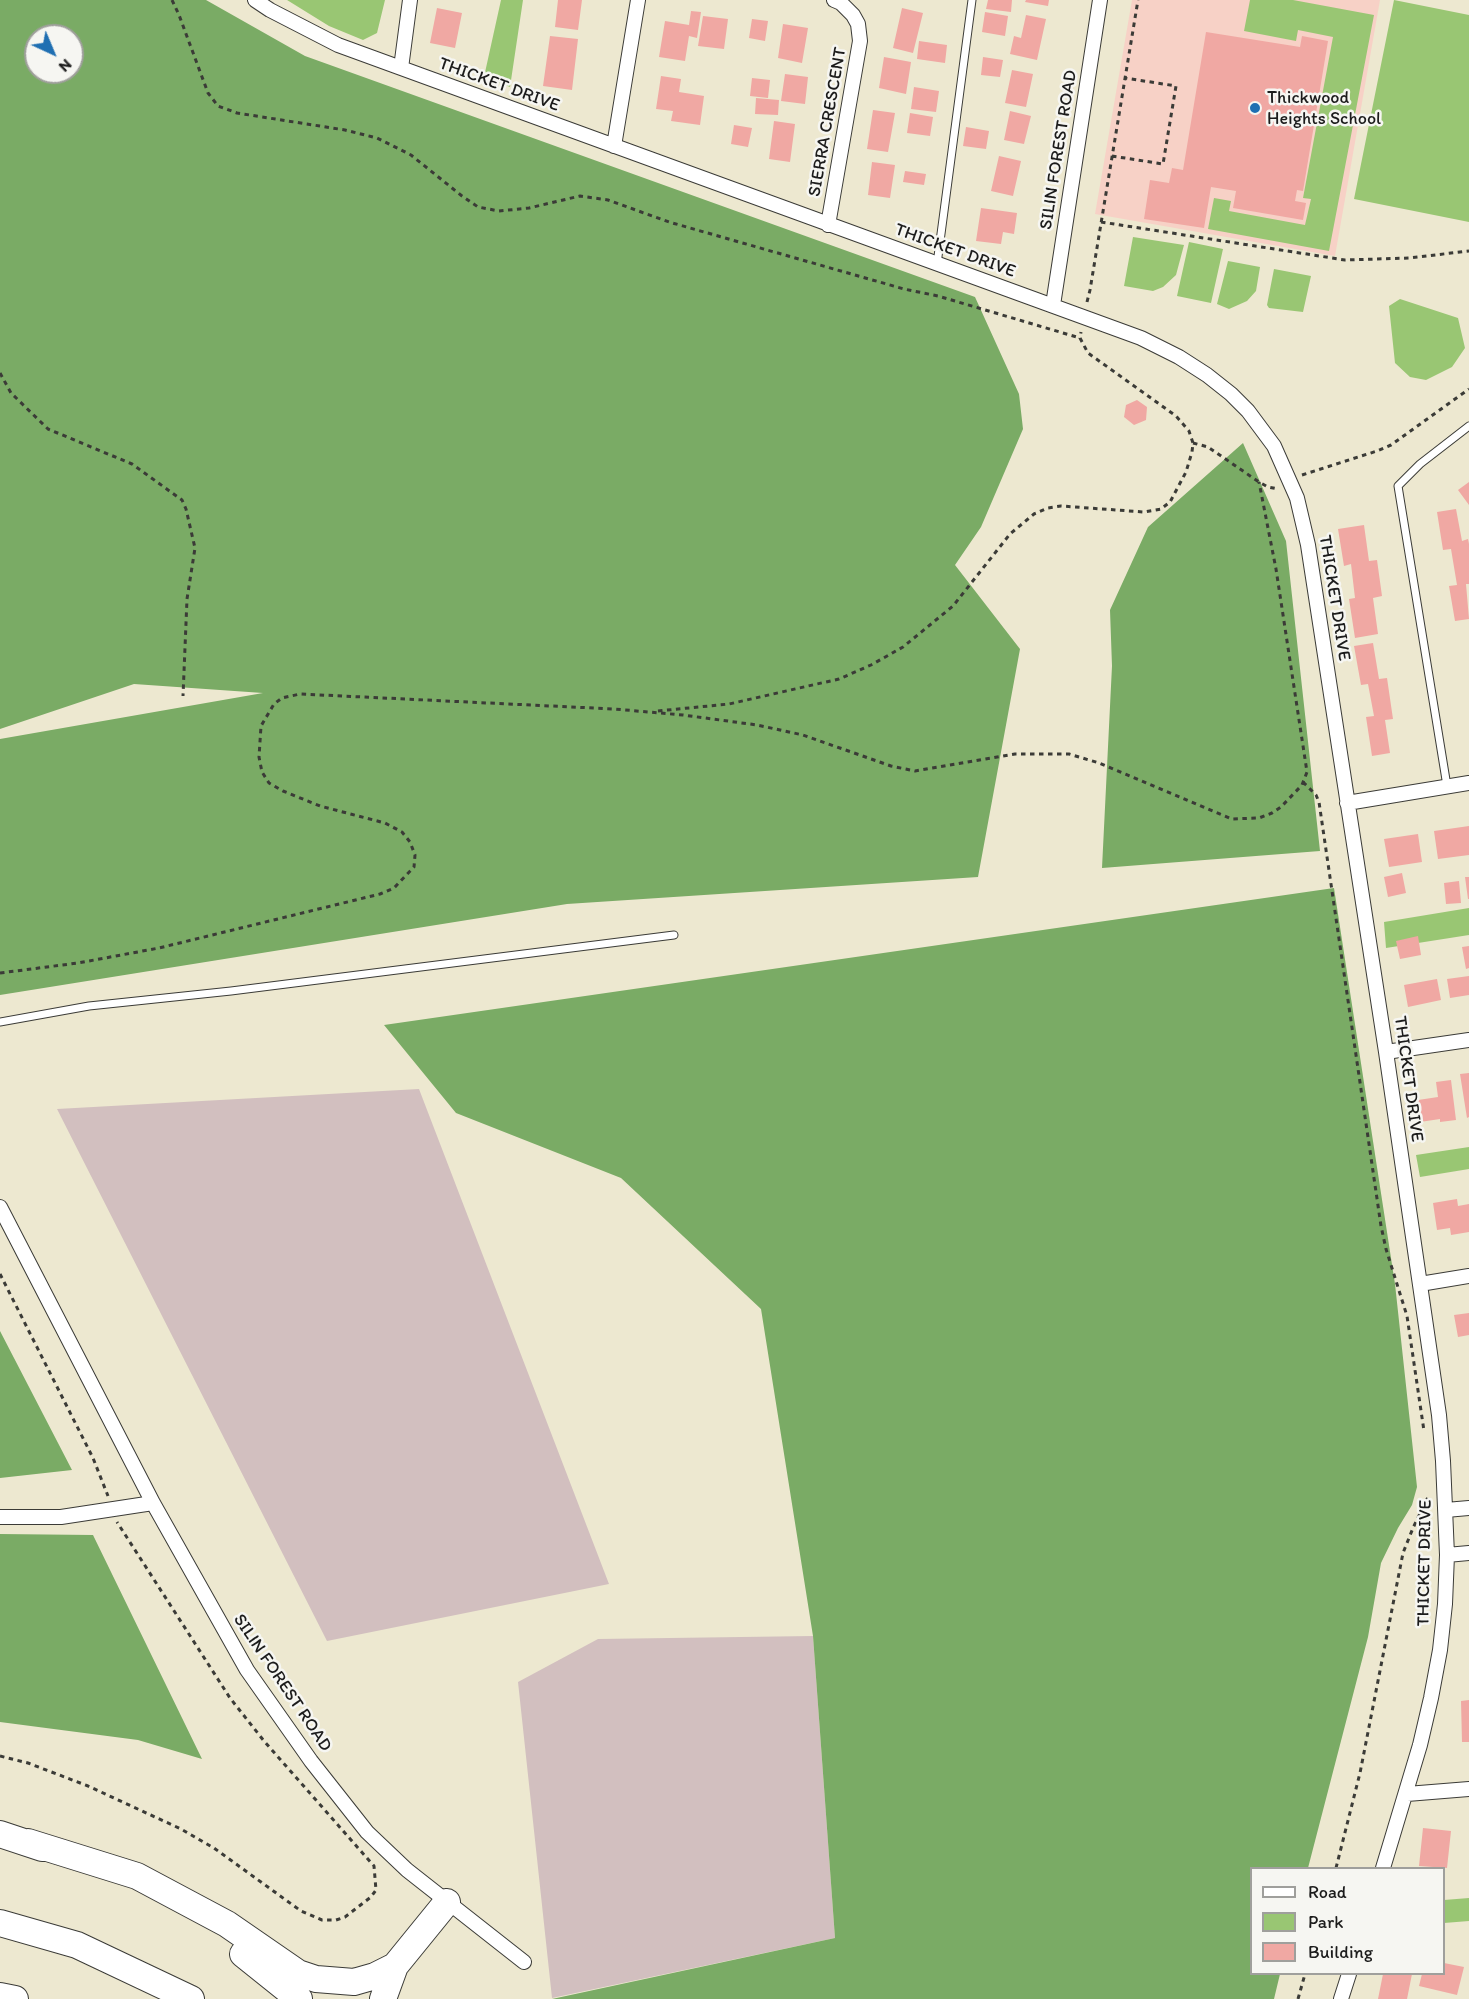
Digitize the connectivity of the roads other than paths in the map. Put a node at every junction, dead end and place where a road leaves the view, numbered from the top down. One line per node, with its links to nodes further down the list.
1 (255, 0): 7 (street, THICKET DRIVE)
2 (410, 0): 7 (street)
3 (638, 0): 8 (street)
4 (834, 0): 9 (street, SIERRA CRESCENT)
5 (972, 0): 10 (lane)
6 (1100, 0): 11 (street, SILIN FOREST ROAD)
7 (401, 68): 8 (street, THICKET DRIVE)
8 (614, 146): 9 (street, THICKET DRIVE)
9 (828, 225): 10 (street, THICKET DRIVE)
10 (937, 264): 11 (street, THICKET DRIVE)
11 (1053, 305): 15 (street, THICKET DRIVE)
12 (1469, 426): 14 (lane)
13 (1469, 783): 14 (street)
14 (1447, 786): 15 (street)
15 (1347, 803): 19 (street, THICKET DRIVE)
16 (674, 935): 17 (lane)
17 (0, 1023)
18 (1469, 1040): 19 (street)
19 (1386, 1052): 22 (street, THICKET DRIVE)
20 (0, 1207): 23 (street, SILIN FOREST ROAD)
21 (1469, 1276): 22 (street)
22 (1420, 1284): 25 (street, THICKET DRIVE)
23 (153, 1503): 26 (street); 34 (street, SILIN FOREST ROAD)
24 (1469, 1508): 25 (street)
25 (1446, 1510): 28 (street, THICKET DRIVE)
26 (0, 1517)
27 (1469, 1553): 28 (street)
28 (1447, 1555): 30 (street, THICKET DRIVE)
29 (1469, 1789): 30 (street)
30 (1407, 1794): 33 (street, THICKET DRIVE)
31 (0, 1834): 32 (highway)
32 (28, 1842): 37 (highway); 42 (highway)
33 (1384, 1867)
34 (447, 1902): 36 (street, SILIN FOREST ROAD); 37 (highway)
35 (0, 1923): 41 (highway)
36 (524, 1962)
37 (395, 1966): 43 (highway)
38 (1349, 1975): 44 (street)
39 (0, 1996): 40 (highway)
40 (15, 1999)
41 (191, 1999)
42 (299, 1999)
43 (383, 1999)
44 (1341, 1999)

